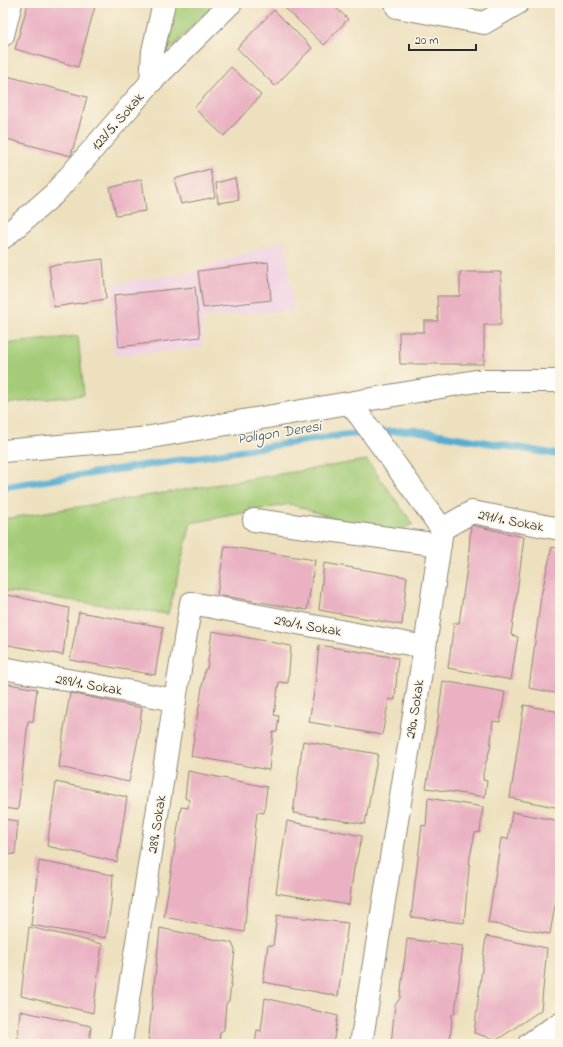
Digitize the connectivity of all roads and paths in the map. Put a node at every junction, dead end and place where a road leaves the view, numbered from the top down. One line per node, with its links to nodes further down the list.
1 (11, 3): 6 (street)
2 (164, 3): 7 (street)
3 (232, 3): 7 (street, 123/5. Sokak)
4 (518, 3): 5 (street)
5 (397, 7)
6 (3, 35)
7 (151, 82): 8 (street, 123/5. Sokak)
8 (3, 238)
9 (560, 381): 10 (street)
10 (354, 409): 11 (street); 14 (street)
11 (3, 451)
12 (254, 520): 14 (street)
13 (560, 529): 14 (street, 291/1. Sokak)
14 (441, 537): 16 (street, 290. Sokak)
15 (192, 604): 16 (street, 290/1. Sokak); 18 (street, 289. Sokak)
16 (424, 647): 21 (street, 290. Sokak)
17 (3, 668): 18 (street, 289/1. Sokak)
18 (175, 700): 20 (street, 289. Sokak)
19 (560, 1023): 22 (street)
20 (121, 1044)
21 (361, 1044)
22 (529, 1044)

